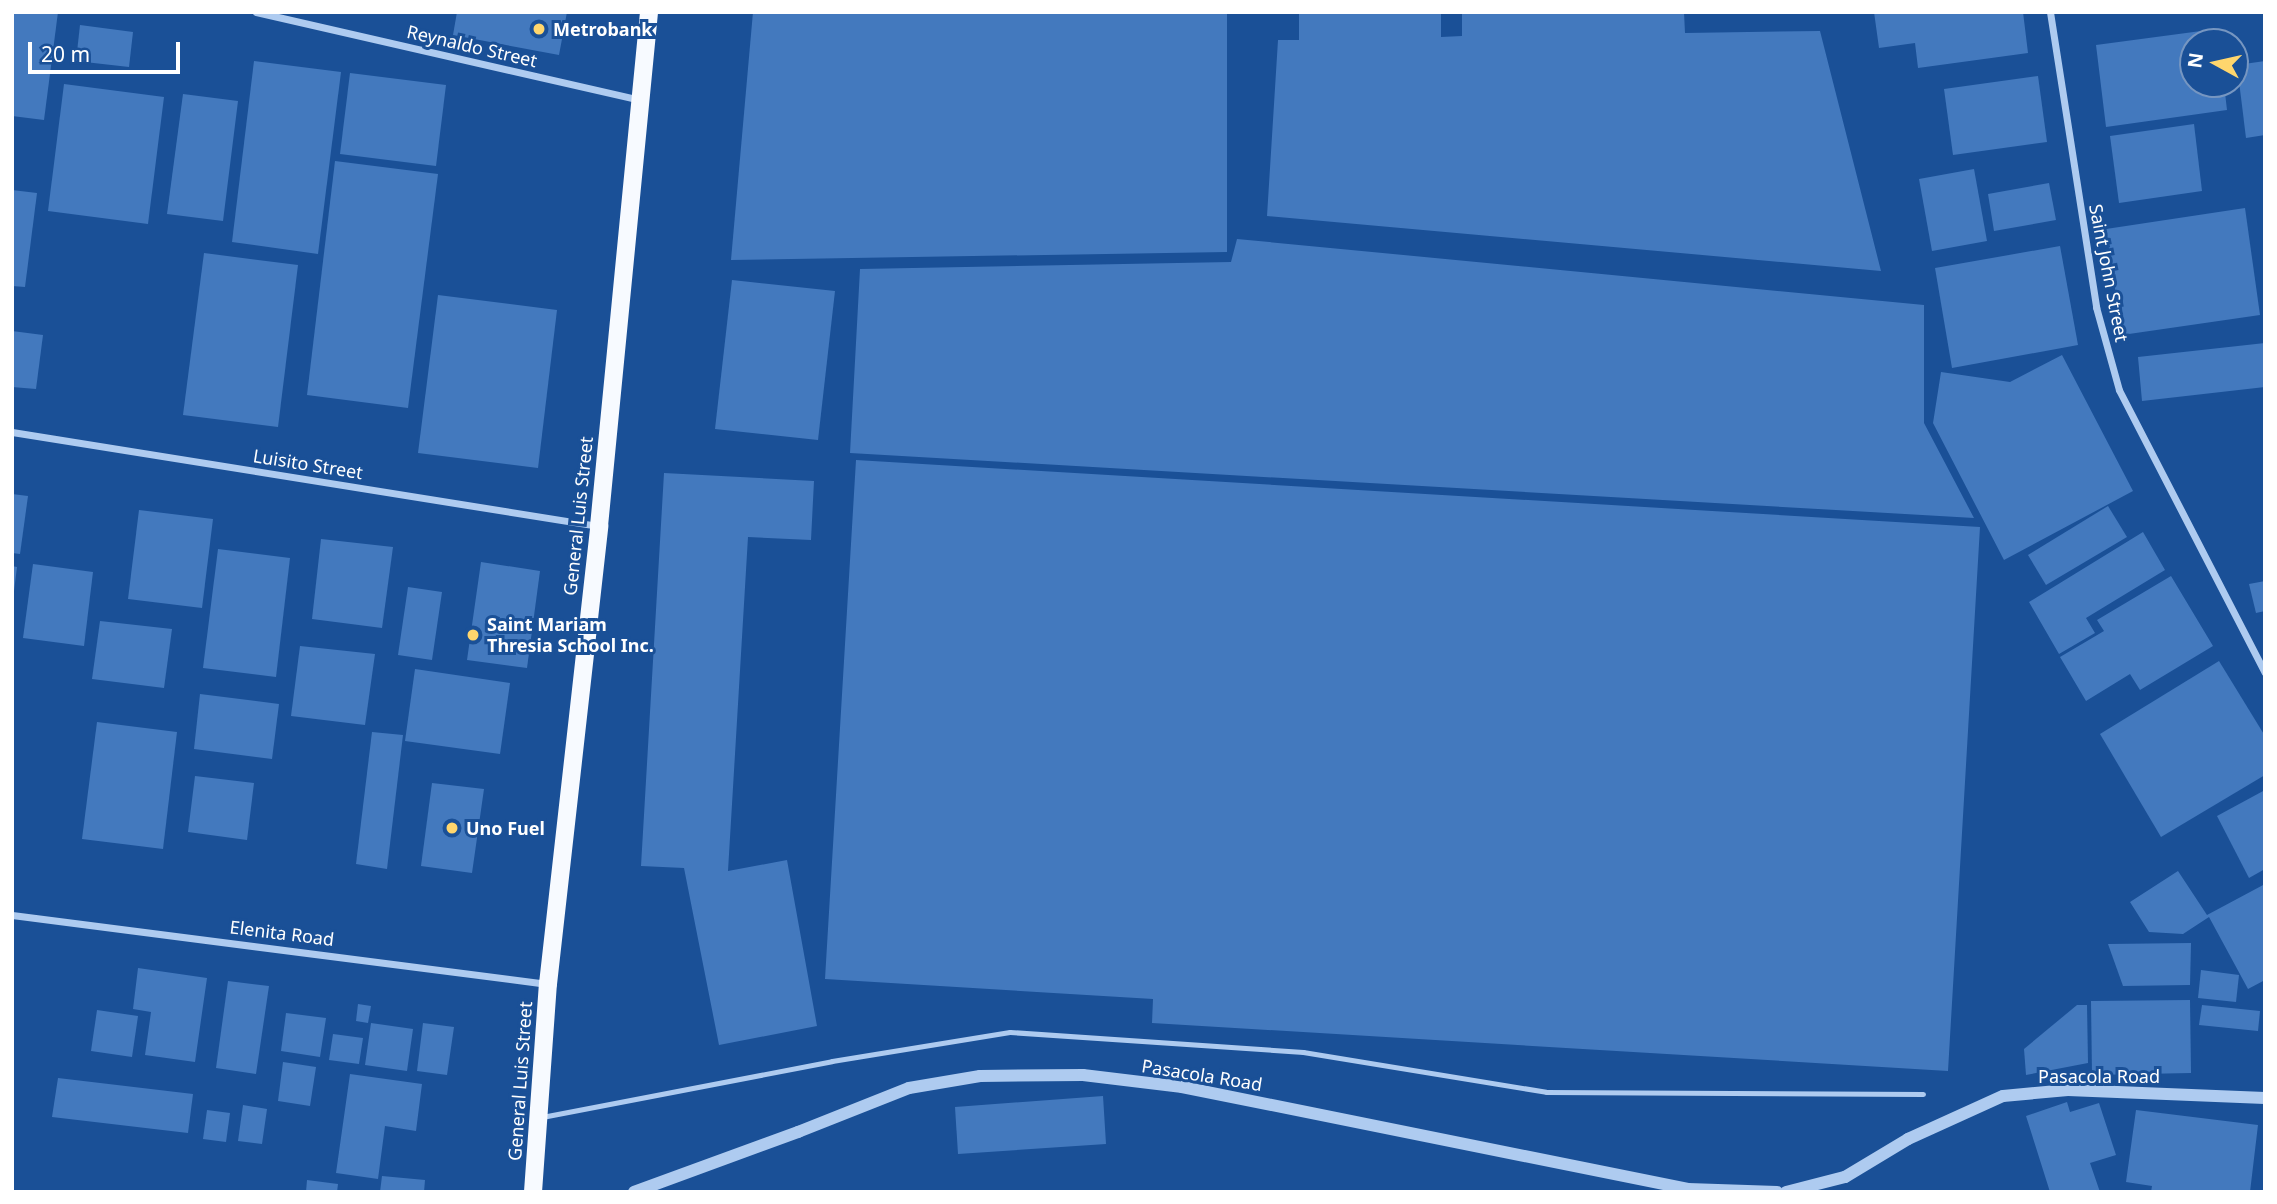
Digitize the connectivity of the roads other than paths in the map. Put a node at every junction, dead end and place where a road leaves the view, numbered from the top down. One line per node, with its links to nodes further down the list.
1 (256, 12): 4 (street, Reynaldo Street)
2 (649, 12): 4 (main road, General Luis Street)
3 (2050, 12): 7 (street, Saint John Street)
4 (640, 100): 6 (main road, General Luis Street)
5 (12, 432): 6 (street, Luisito Street)
6 (599, 526): 9 (main road, General Luis Street)
7 (2265, 673)
8 (12, 915): 9 (street, Elenita Road)
9 (548, 984): 12 (main road, General Luis Street)
10 (1923, 1094): 12 (lane)
11 (2265, 1098): 16 (street, Pasacola Road)
12 (539, 1117): 13 (main road, General Luis Street)
13 (533, 1192)
14 (634, 1192): 15 (street, Pasacola Road)
15 (1777, 1192)
16 (1786, 1192)

